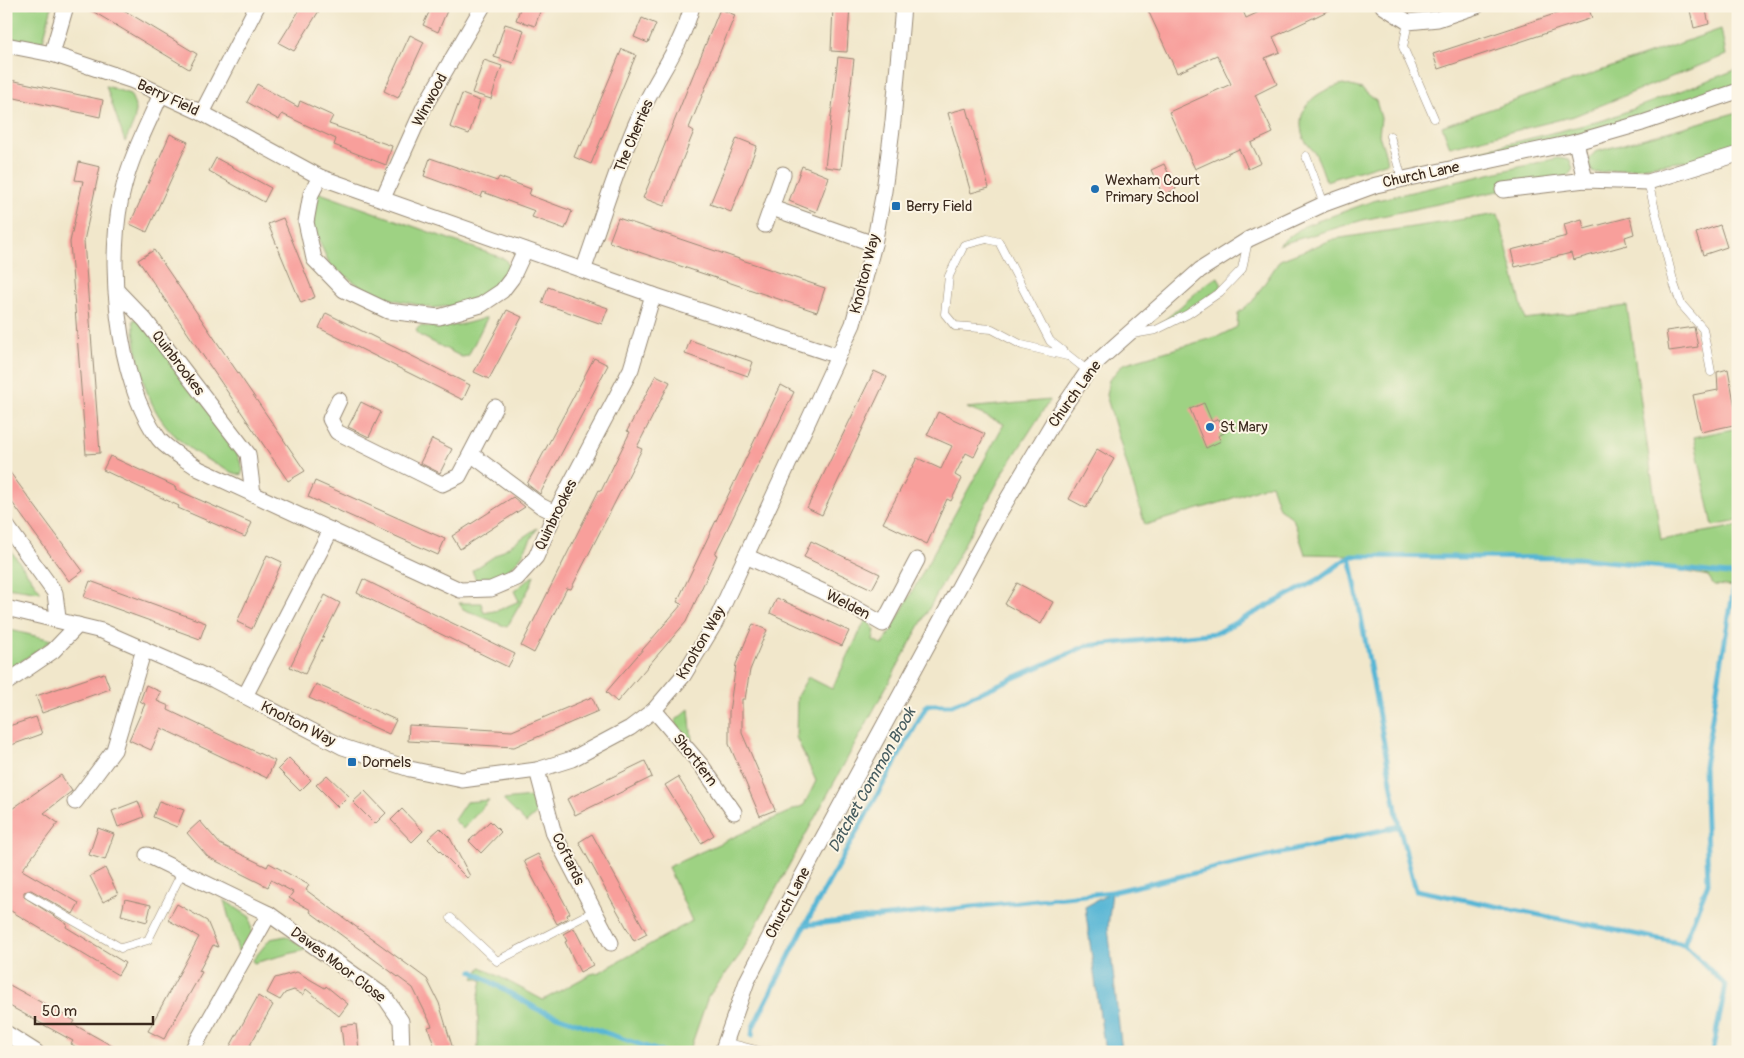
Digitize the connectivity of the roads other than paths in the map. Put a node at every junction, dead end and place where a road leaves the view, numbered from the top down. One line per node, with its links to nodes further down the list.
1 (66, 6): 10 (street)
2 (257, 6): 13 (street)
3 (484, 6): 25 (street, Winwood)
4 (692, 6): 32 (street, The Cherries)
5 (903, 6): 30 (street, Knolton Way)
6 (1477, 6): 8 (street)
7 (1383, 7): 8 (street)
8 (1408, 22): 14 (lane)
9 (6, 45): 10 (street, Berry Field)
10 (52, 54): 12 (street, Berry Field)
11 (1738, 91): 16 (street, Church Lane)
12 (161, 94): 13 (street, Berry Field); 33 (street, Quinbrookes)
13 (202, 113): 20 (street, Berry Field)
14 (1434, 118)
15 (1390, 136): 21 (lane)
16 (1576, 142): 21 (street, Church Lane); 22 (street)
17 (1738, 154): 23 (street)
18 (1306, 156): 26 (lane)
19 (782, 174): 27 (street)
20 (320, 177): 25 (street, Berry Field); 31 (street)
21 (1402, 178): 26 (street, Church Lane)
22 (1584, 180): 23 (street); 24 (street)
23 (1648, 182): 39 (lane)
24 (1503, 190)
25 (383, 198): 31 (street, Berry Field)
26 (1324, 204): 29 (street, Church Lane)
27 (772, 208): 28 (street); 30 (street)
28 (765, 225)
29 (1248, 239): 35 (street, Church Lane); 35 (lane)
30 (874, 244): 36 (street, Knolton Way)
31 (525, 250): 32 (street, Berry Field)
32 (584, 268): 34 (street, Berry Field)
33 (117, 290): 43 (street, Quinbrookes); 43 (street, Quinbrookes)
34 (653, 295): 36 (street, Berry Field); 44 (street, Quinbrookes)
35 (1126, 335): 38 (street, Church Lane)
36 (838, 356): 47 (street, Knolton Way)
37 (1067, 356): 37 (lane); 38 (lane)
38 (1088, 371): 67 (street, Church Lane)
39 (1711, 372)
40 (339, 400): 42 (street)
41 (495, 407): 42 (street)
42 (471, 454): 44 (street)
43 (253, 494): 46 (street, Quinbrookes)
44 (555, 513): 46 (street, Quinbrookes)
45 (6, 525): 50 (street)
46 (330, 530): 54 (street)
47 (746, 556): 48 (street, Welden); 55 (street, Knolton Way)
48 (918, 560)
49 (6, 608): 50 (street, Knolton Way)
50 (58, 618): 51 (street, Knolton Way)
51 (78, 625): 52 (street, Knolton Way); 53 (street)
52 (144, 649): 54 (street, Knolton Way); 57 (street)
53 (6, 682)
54 (245, 696): 56 (street, Knolton Way)
55 (654, 710): 56 (street, Knolton Way); 58 (street, Shortfern)
56 (537, 770): 62 (street, Coftards)
57 (76, 802)
58 (734, 812)
59 (147, 855): 60 (street, Dawes Moor Close)
60 (182, 872): 61 (lane); 63 (street, Dawes Moor Close)
61 (29, 895)
62 (594, 911): 64 (lane); 65 (street, Coftards)
63 (269, 914): 69 (street); 70 (street, Dawes Moor Close)
64 (451, 918)
65 (611, 943)
66 (6, 1033): 68 (street)
67 (724, 1047): 71 (lane)
68 (36, 1052)
69 (191, 1052)
70 (402, 1052)
71 (801, 1052)

